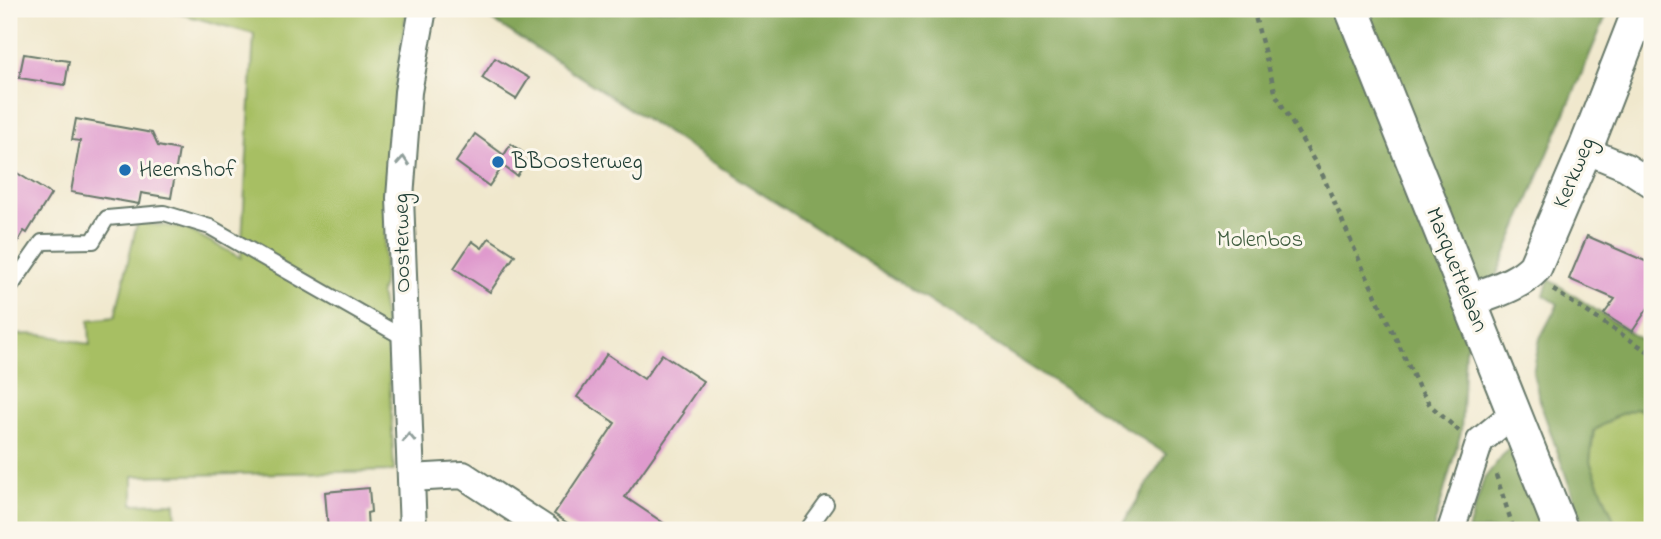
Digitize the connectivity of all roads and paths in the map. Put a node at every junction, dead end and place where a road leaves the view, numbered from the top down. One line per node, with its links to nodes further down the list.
1 (424, 9): 10 (street, Oosterweg, one-way to 1)
2 (1253, 9): 13 (path)
3 (1352, 9): 9 (street, Marquettelaan)
4 (1640, 9): 5 (street, Kerkweg)
5 (1585, 150): 6 (street); 7 (street, Kerkweg)
6 (1652, 184)
7 (1535, 267): 9 (street); 11 (path)
8 (9, 289): 10 (lane)
9 (1469, 301): 12 (street, Marquettelaan)
10 (406, 339): 14 (street, Oosterweg, one-way to 10)
11 (1652, 354)
12 (1514, 413): 13 (street); 21 (street, Marquettelaan)
13 (1480, 441): 19 (street); 20 (path)
14 (411, 478): 16 (street, Oosterweg); 17 (street)
15 (826, 504): 18 (lane)
16 (413, 530)
17 (547, 530)
18 (807, 530)
19 (1451, 530)
20 (1514, 530)
21 (1561, 530)

